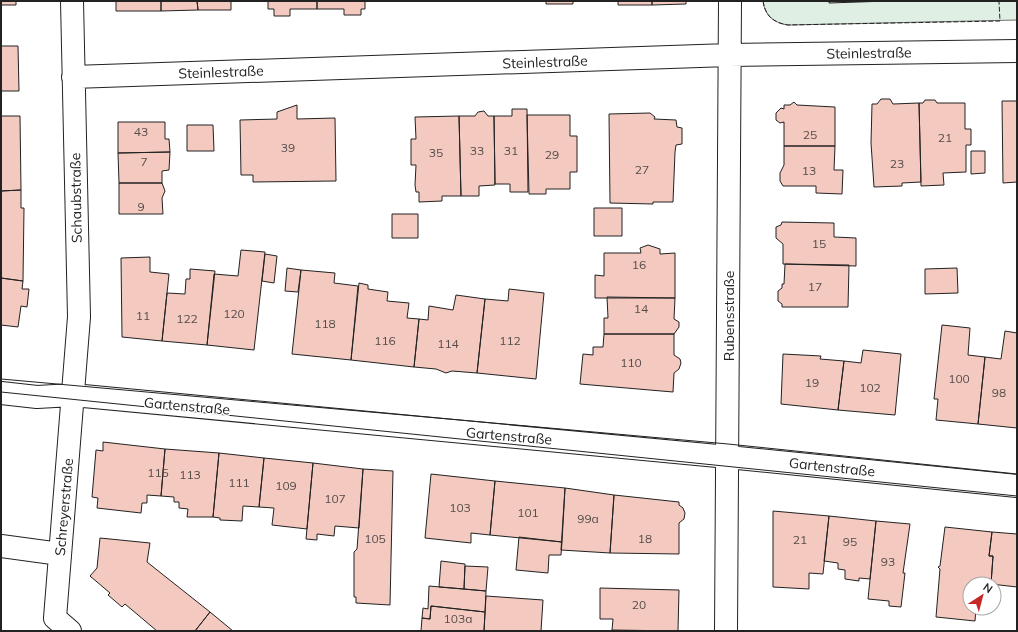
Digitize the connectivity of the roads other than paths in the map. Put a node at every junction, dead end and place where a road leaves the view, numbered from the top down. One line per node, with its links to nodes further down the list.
1 (72, 1): 5 (street, Schaubstraße)
2 (730, 1): 4 (street, Rubensstraße)
3 (1017, 51): 4 (street, Steinlestraße)
4 (729, 55): 5 (street, Steinlestraße); 8 (street, Rubensstraße)
5 (73, 77): 7 (street, Schaubstraße)
6 (1, 393): 7 (street, Gartenstraße)
7 (73, 395): 8 (street, Gartenstraße); 11 (street, Schreyerstraße)
8 (728, 456): 9 (street, Gartenstraße); 13 (street, Rubensstraße)
9 (1017, 486)
10 (1, 546): 11 (street)
11 (60, 554): 12 (street, Schreyerstraße)
12 (57, 627)
13 (726, 631)

